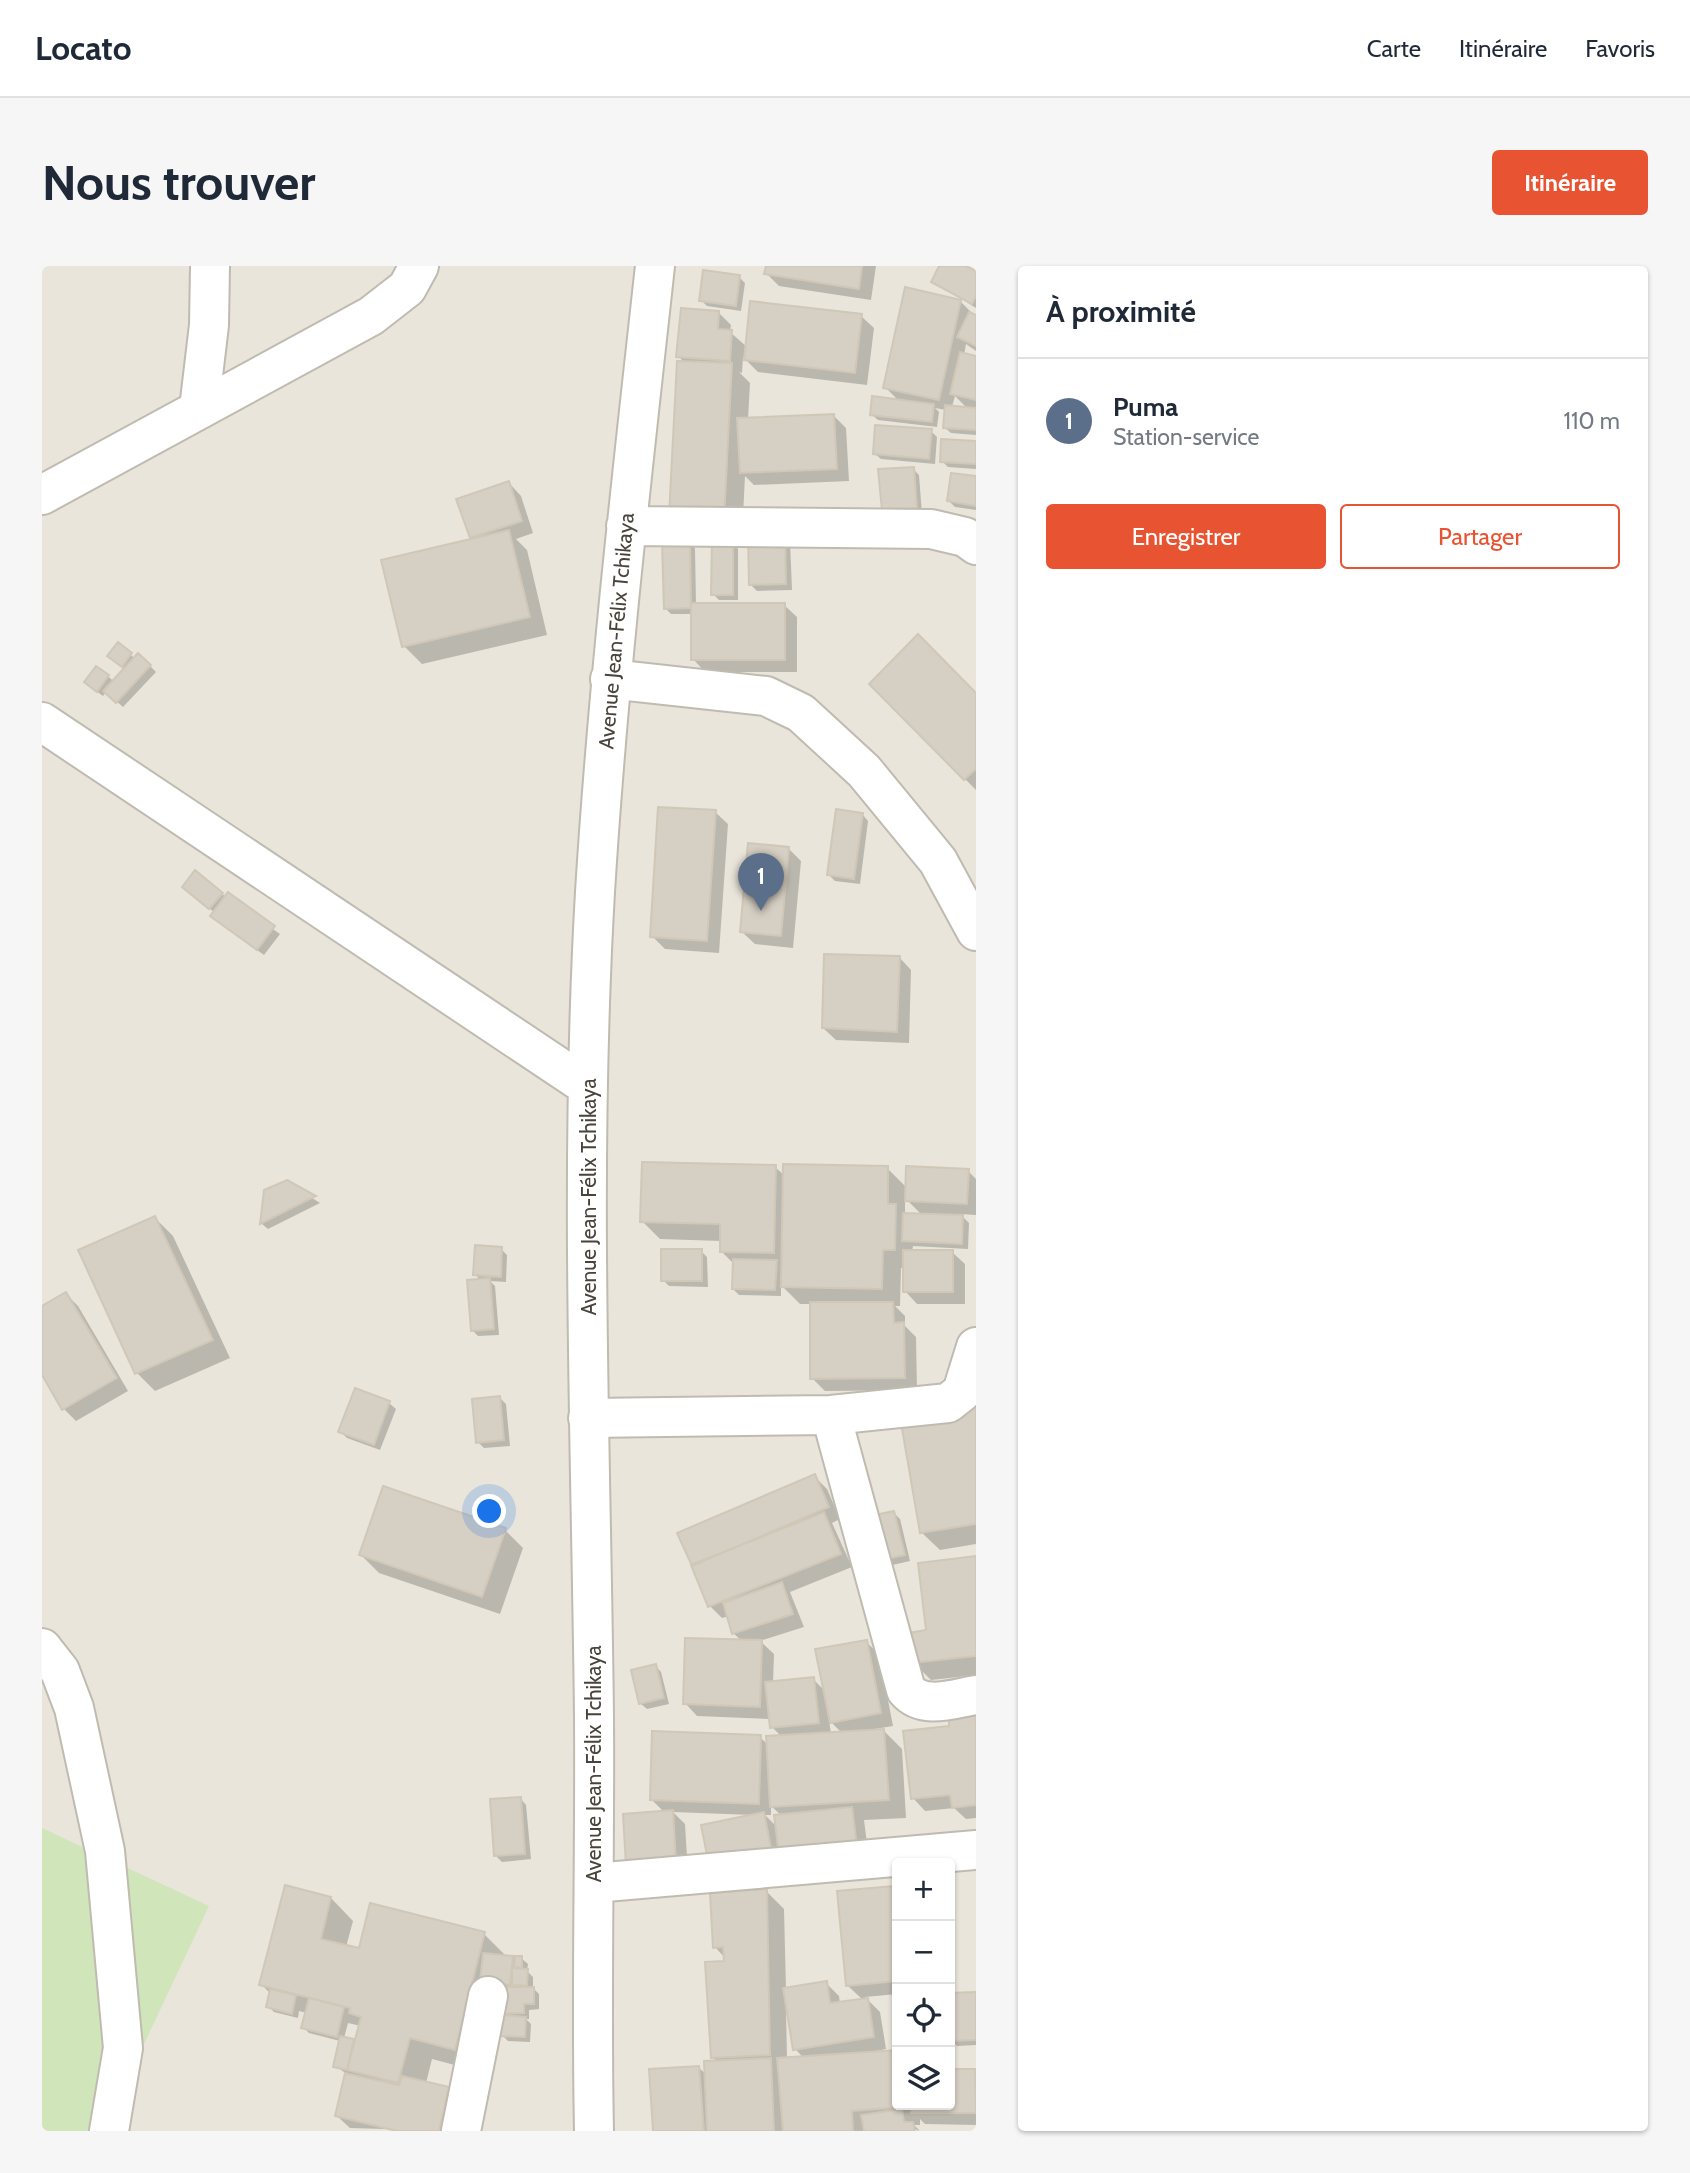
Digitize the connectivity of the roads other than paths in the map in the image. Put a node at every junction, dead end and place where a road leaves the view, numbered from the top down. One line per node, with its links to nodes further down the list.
1 (210, 266): 4 (street)
2 (419, 266): 4 (street)
3 (655, 266): 6 (street, Avenue Jean-Félix Tchikaya)
4 (199, 409): 5 (street)
5 (42, 495)
6 (626, 526): 7 (street); 8 (street, Avenue Jean-Félix Tchikaya)
7 (976, 545)
8 (610, 679): 10 (street); 11 (street, Avenue Jean-Félix Tchikaya)
9 (42, 722): 11 (street)
10 (976, 932)
11 (587, 1086): 14 (street, Avenue Jean-Félix Tchikaya)
12 (976, 1347): 13 (street)
13 (831, 1415): 14 (street); 16 (street)
14 (588, 1418): 18 (street, Avenue Jean-Félix Tchikaya)
15 (42, 1648): 20 (street)
16 (976, 1696)
17 (976, 1850): 18 (street)
18 (594, 1883): 22 (street, Avenue Jean-Félix Tchikaya)
19 (488, 1996): 21 (street)
20 (109, 2131)
21 (461, 2131)
22 (594, 2131)

